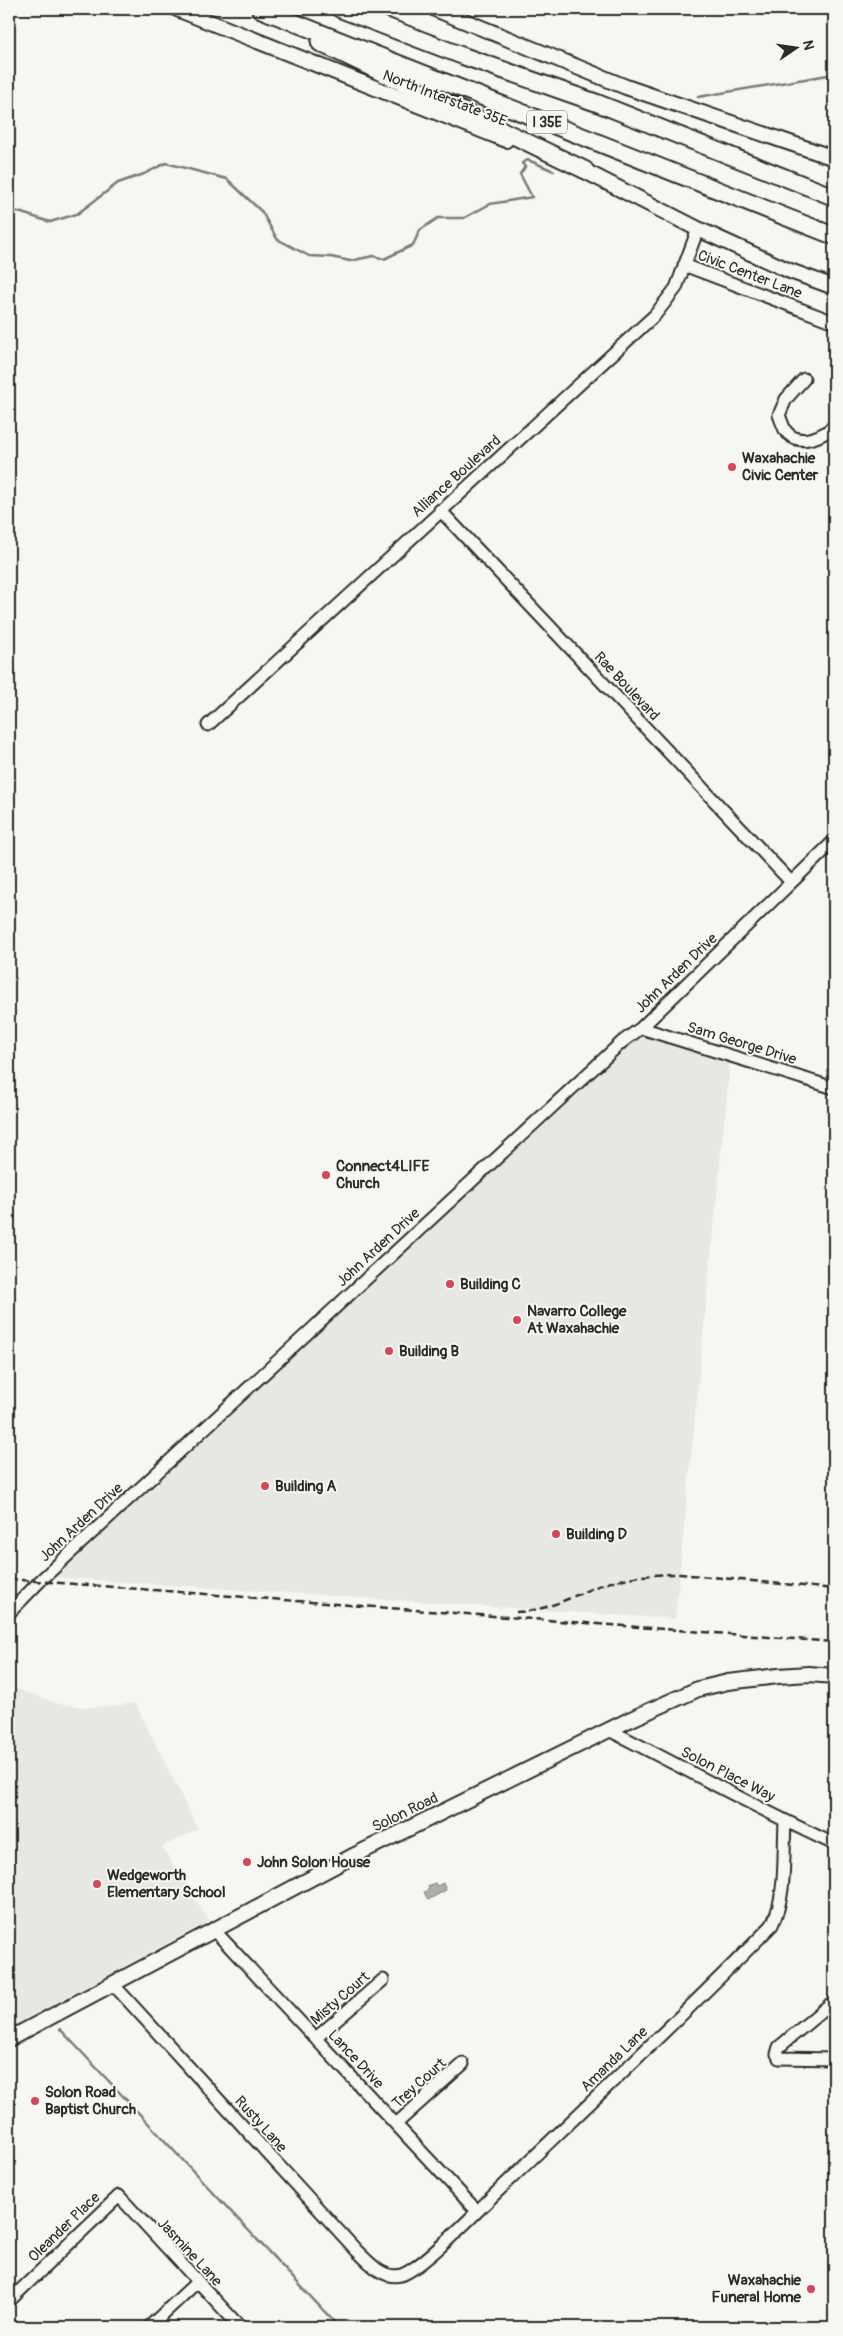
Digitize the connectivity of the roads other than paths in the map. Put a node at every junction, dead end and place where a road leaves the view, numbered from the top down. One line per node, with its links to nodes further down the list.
1 (177, 9): 7 (main road, North Interstate 35E)
2 (251, 9): 7 (highway)
3 (260, 9): 10 (highway, I 35E)
4 (340, 9): 8 (highway, I 35E)
5 (435, 9): 6 (main road)
6 (834, 158)
7 (585, 170): 9 (main road, North Interstate 35E)
8 (834, 197)
9 (698, 229): 11 (street, Alliance Boulevard); 12 (main road, North Interstate 35E)
10 (834, 236)
11 (684, 265): 13 (street, Civic Center Lane); 16 (street, Alliance Boulevard)
12 (834, 287)
13 (834, 322)
14 (804, 379): 15 (street)
15 (834, 426)
16 (440, 510): 17 (street, Alliance Boulevard); 19 (street, Rae Boulevard)
17 (208, 725)
18 (834, 841): 19 (street, John Arden Drive)
19 (791, 882): 20 (street, John Arden Drive)
20 (641, 1028): 21 (street, Sam George Drive); 22 (street, John Arden Drive)
21 (834, 1088)
22 (10, 1610)
23 (834, 1676): 24 (main road, Solon Road)
24 (609, 1730): 25 (street, Solon Place Way); 27 (main road, Solon Road)
25 (786, 1822): 26 (street, Solon Place Way); 37 (street, Amanda Lane)
26 (834, 1844)
27 (213, 1929): 29 (main road, Solon Road); 31 (street, Lance Drive)
28 (383, 1980): 31 (street, Misty Court)
29 (112, 1983): 32 (main road, Solon Road); 38 (street, Rusty Lane)
30 (834, 2001): 33 (street)
31 (316, 2038): 35 (street, Lance Drive)
32 (9, 2039)
33 (834, 2059)
34 (463, 2064): 35 (street, Trey Court)
35 (396, 2124): 37 (street, Lance Drive)
36 (119, 2196): 39 (street, Jasmine Lane); 40 (street, Oleander Place)
37 (477, 2210): 38 (street, Amanda Lane)
38 (394, 2276)
39 (197, 2282): 41 (street); 42 (street, Jasmine Lane)
40 (9, 2301)
41 (149, 2327)
42 (240, 2327)

